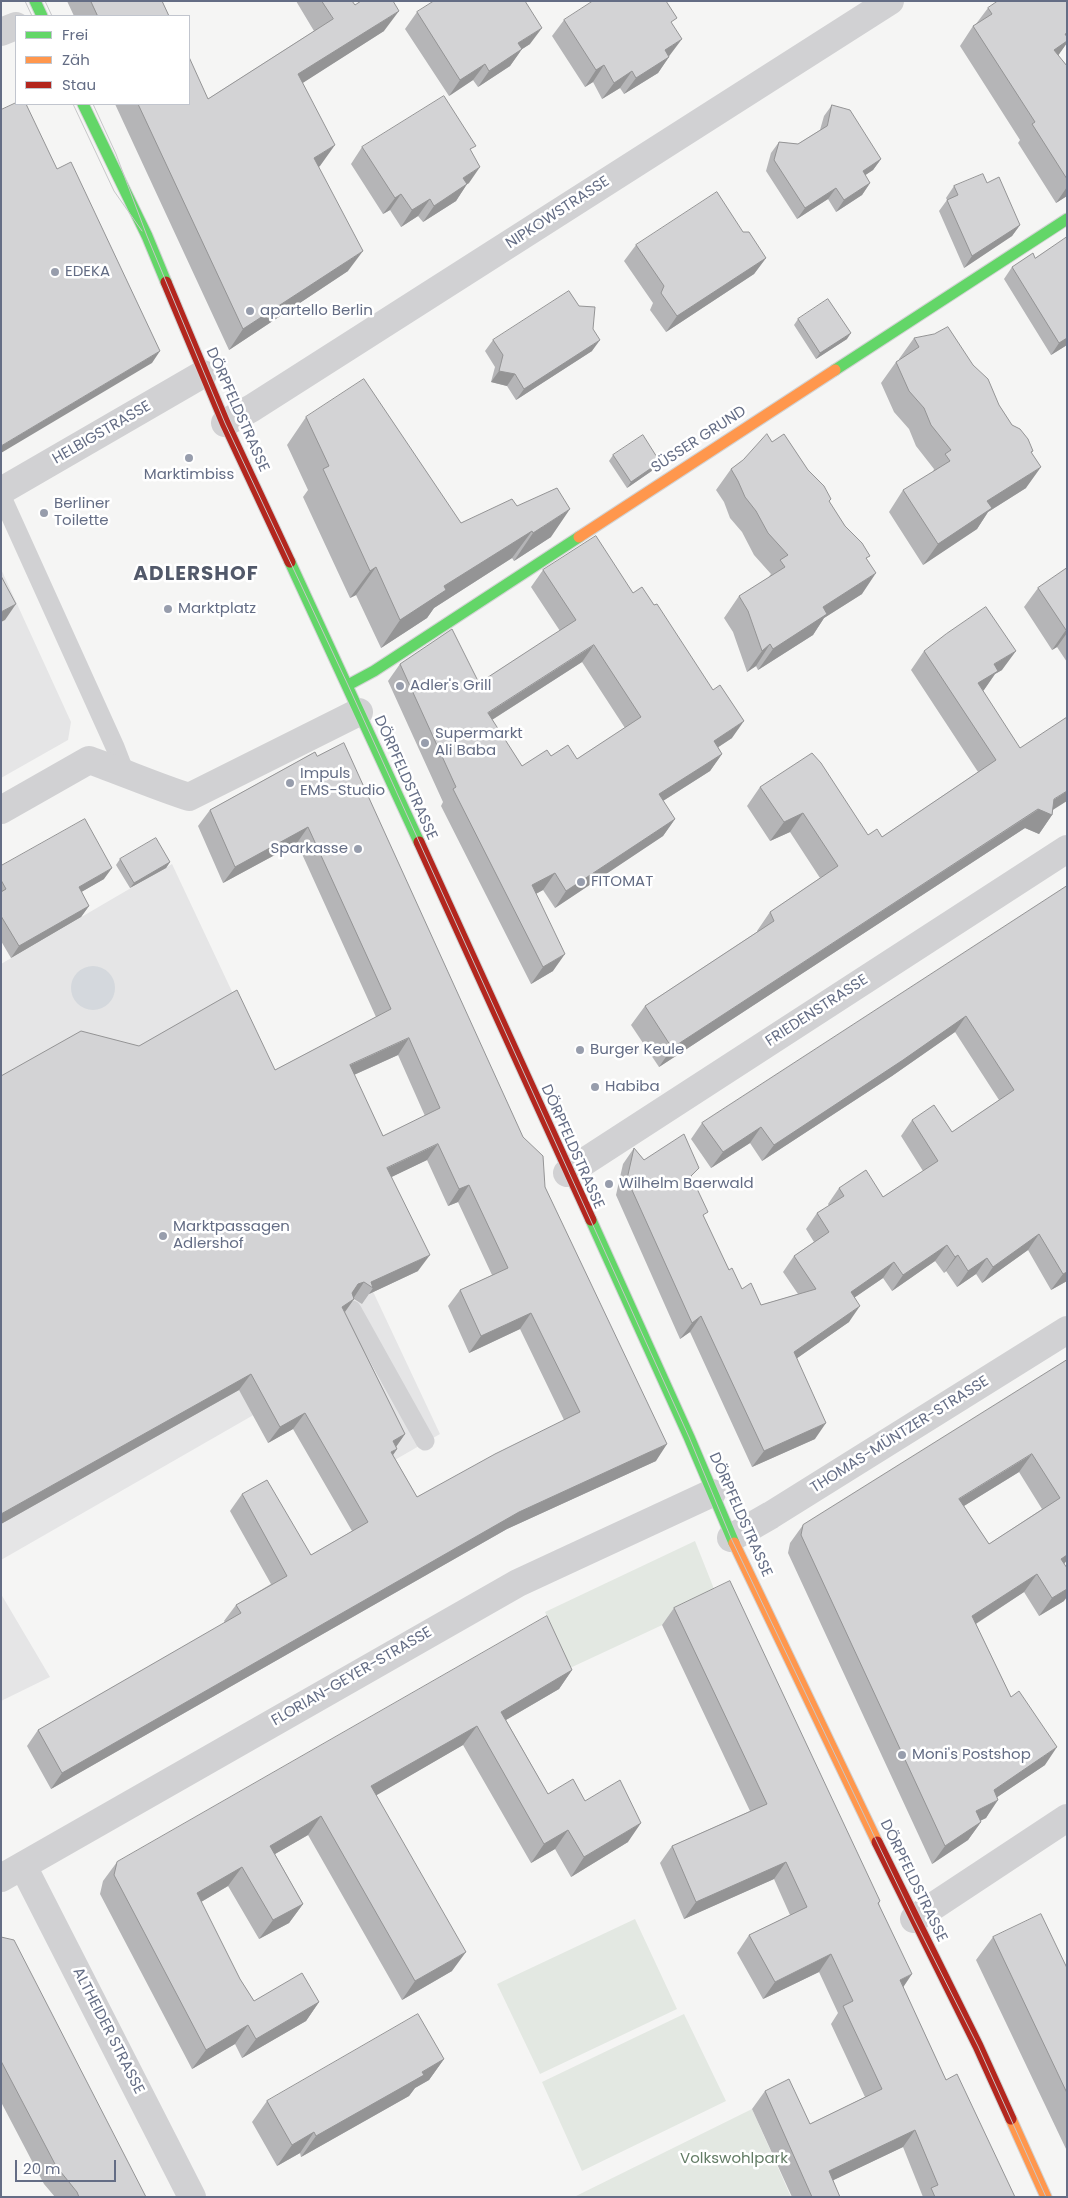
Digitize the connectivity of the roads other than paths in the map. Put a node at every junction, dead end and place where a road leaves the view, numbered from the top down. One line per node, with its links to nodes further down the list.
1 (890, 1): 7 (street, NIPKOWSTRASSE)
2 (15, 26): 3 (street)
3 (1, 32)
4 (83, 105): 6 (street, DÖRPFELDSTRASSE)
5 (1067, 219): 9 (street, SÜSSER GRUND)
6 (203, 374): 7 (street, DÖRPFELDSTRASSE); 8 (street, HELBIGSTRASSE)
7 (225, 423): 9 (street, DÖRPFELDSTRASSE)
8 (1, 493): 11 (lane)
9 (348, 685): 10 (street, DÖRPFELDSTRASSE)
10 (359, 712): 11 (street); 14 (street, DÖRPFELDSTRASSE)
11 (125, 773): 12 (street)
12 (1, 810)
13 (1067, 849): 14 (street, FRIEDENSTRASSE)
14 (568, 1173): 18 (street, DÖRPFELDSTRASSE)
15 (352, 1310): 17 (lane)
16 (1067, 1330): 19 (street, THOMAS-MÜNTZER-STRASSE)
17 (425, 1441)
18 (712, 1492): 19 (street, DÖRPFELDSTRASSE); 21 (street, FLORIAN-GEYER-STRASSE)
19 (731, 1538): 22 (street, DÖRPFELDSTRASSE)
20 (1067, 1818): 22 (street)
21 (12, 1872): 23 (street, ALTHEIDER STRASSE)
22 (914, 1919): 24 (street, DÖRPFELDSTRASSE)
23 (192, 2197)
24 (1046, 2197)

